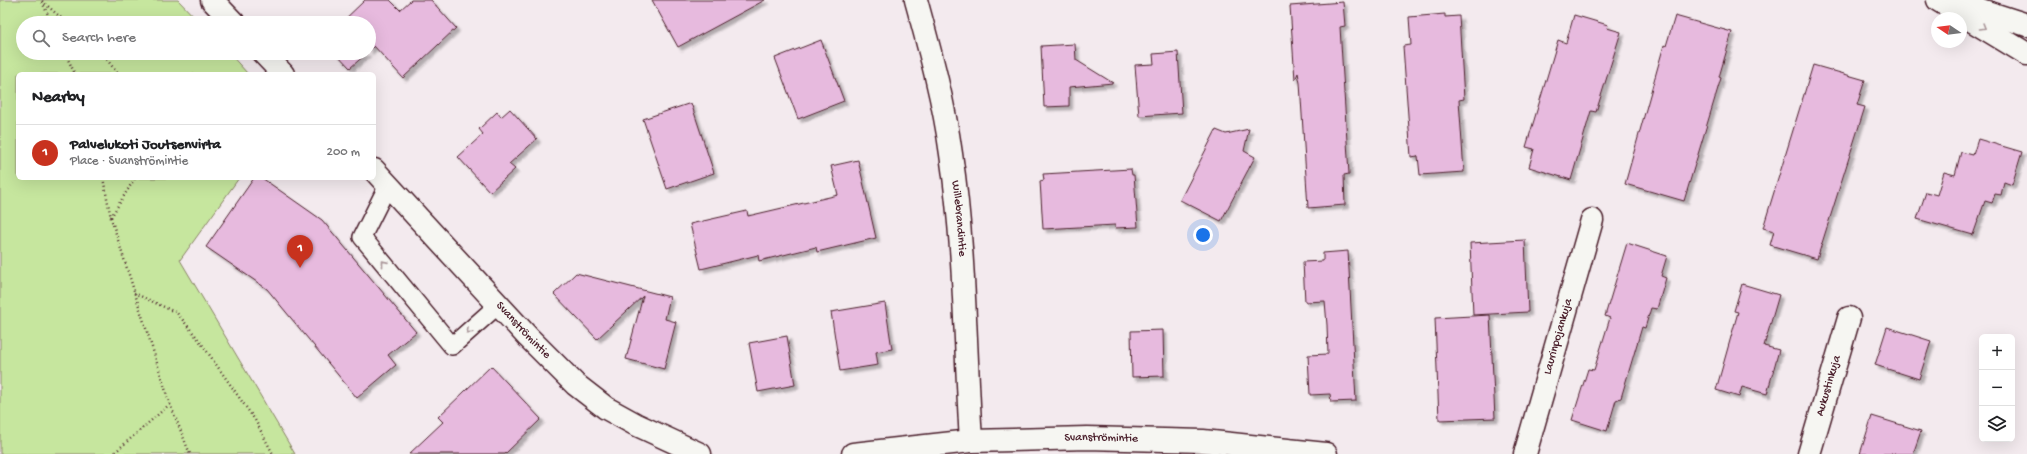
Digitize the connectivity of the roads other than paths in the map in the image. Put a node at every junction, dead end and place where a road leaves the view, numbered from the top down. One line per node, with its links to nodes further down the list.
1 (212, 0): 5 (street)
2 (916, 0): 14 (street, Willebrandintie)
3 (1938, 0): 7 (street, one-way to 7)
4 (1949, 0): 6 (street)
5 (227, 16)
6 (2027, 25)
7 (2027, 54)
8 (269, 60): 9 (street)
9 (280, 72)
10 (381, 178): 12 (street, Svanströmintie); 12 (lane, one-way to 10)
11 (1592, 220): 18 (street, Laurinpojankuja)
12 (498, 305): 15 (street, Svanströmintie)
13 (1849, 318): 19 (street, Aukustinkuja)
14 (970, 441): 16 (street, Svanströmintie); 17 (street, Svanströmintie)
15 (700, 454)
16 (853, 454)
17 (1326, 454)
18 (1525, 454)
19 (1809, 454)

